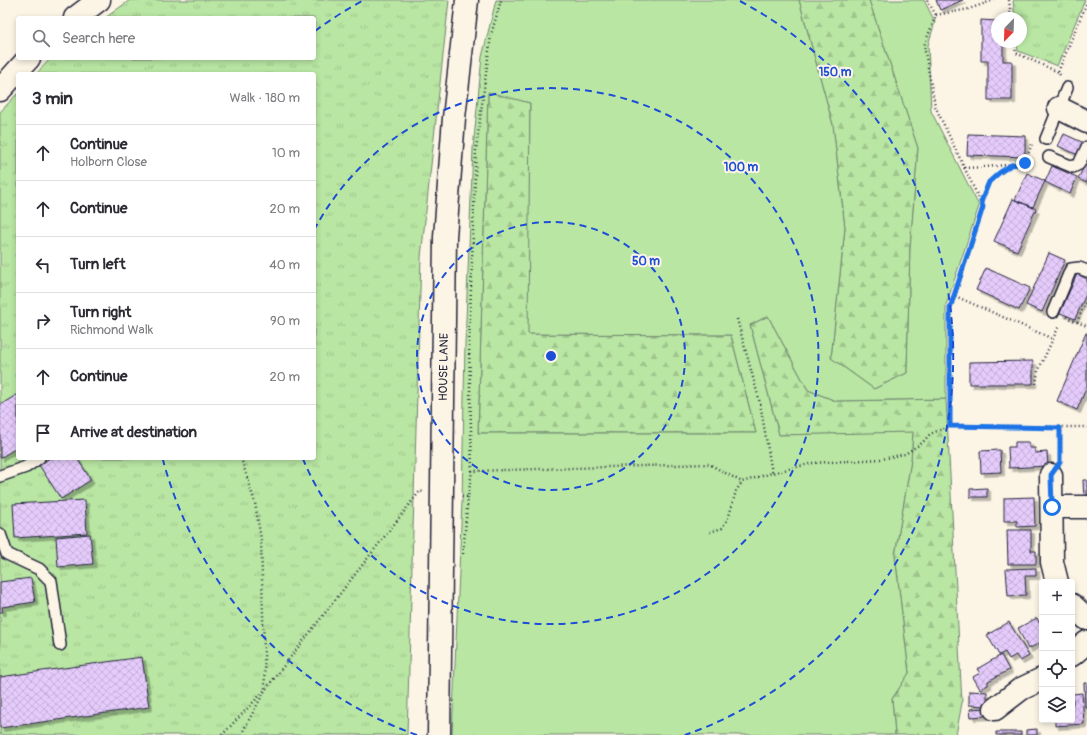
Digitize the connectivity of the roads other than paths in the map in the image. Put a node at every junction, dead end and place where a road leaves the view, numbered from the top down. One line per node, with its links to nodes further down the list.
1 (99, 0): 3 (street)
2 (467, 0): 29 (street, HOUSE LANE)
3 (78, 16)
4 (27, 60): 6 (street)
5 (16, 72): 7 (street)
6 (16, 72)
7 (0, 90)
8 (1063, 98): 9 (street); 10 (lane)
9 (1087, 122)
10 (1046, 139)
11 (1087, 147): 12 (lane)
12 (1049, 157)
13 (1087, 271): 14 (lane)
14 (1052, 312)
15 (36, 460): 17 (lane)
16 (1051, 475): 18 (street)
17 (0, 476)
18 (1052, 507): 19 (street); 21 (street)
19 (1087, 507)
20 (0, 534): 25 (lane)
21 (1056, 579)
22 (1075, 608): 23 (street)
23 (1087, 619)
24 (1087, 642): 26 (street)
25 (60, 645)
26 (1075, 652)
27 (1039, 680): 28 (street)
28 (995, 709)
29 (439, 735)

